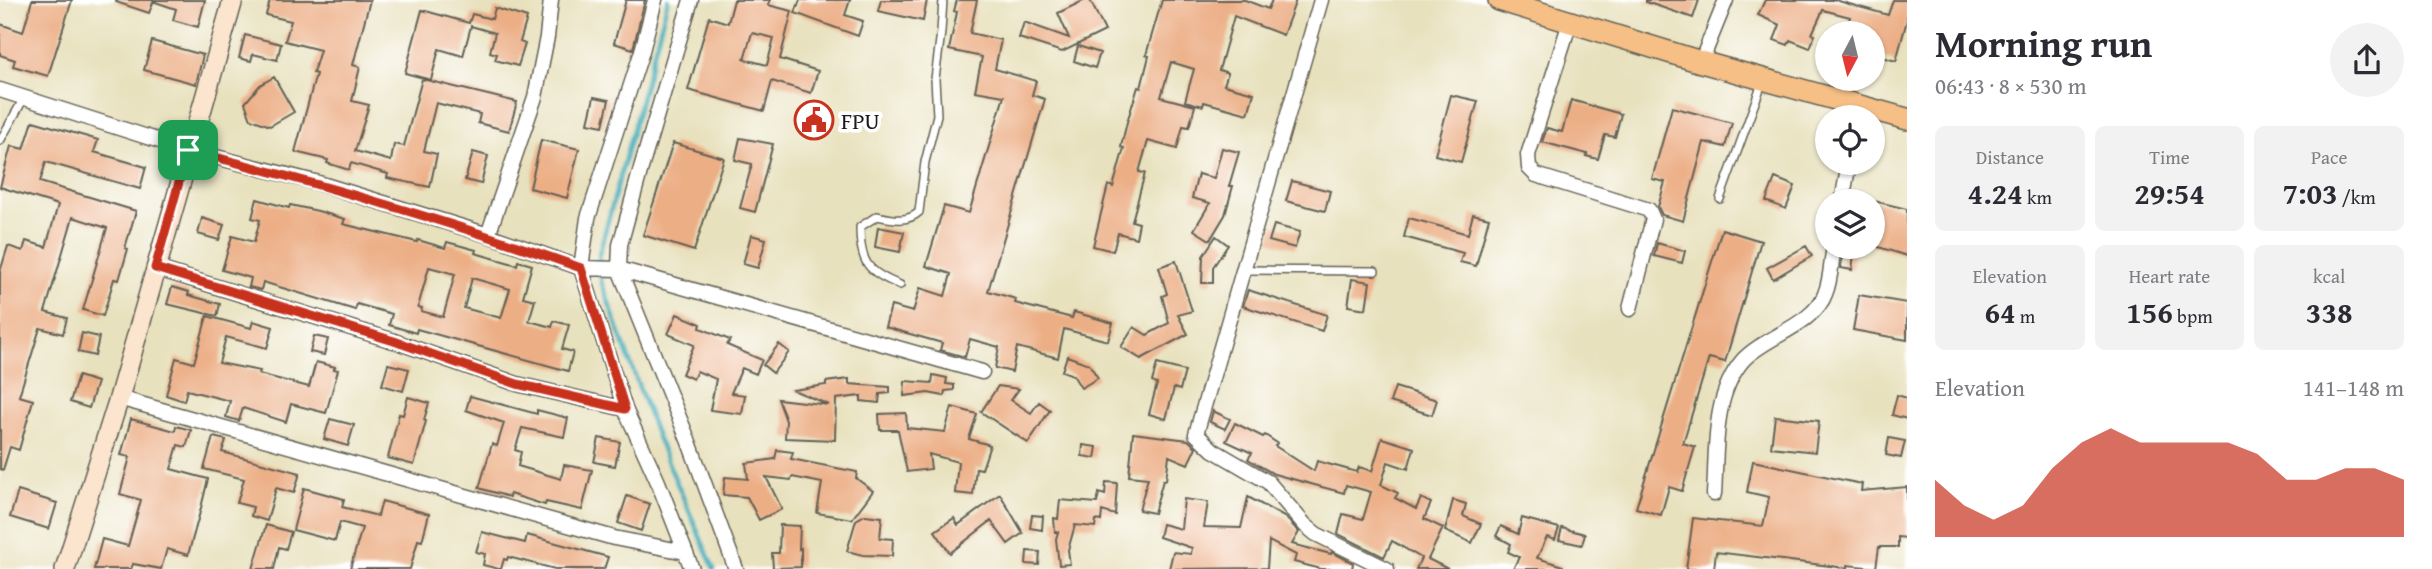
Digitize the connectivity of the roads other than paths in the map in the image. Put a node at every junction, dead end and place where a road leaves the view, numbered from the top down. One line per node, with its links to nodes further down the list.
1 (233, 0): 18 (street)
2 (551, 0): 20 (street)
3 (655, 0): 23 (street)
4 (691, 0): 24 (street)
5 (943, 0): 27 (lane)
6 (1321, 0): 25 (street)
7 (1499, 0): 9 (main road)
8 (1726, 0): 10 (street)
9 (1570, 22): 10 (main road); 28 (street)
10 (1701, 62): 11 (main road)
11 (1763, 79): 14 (main road); 19 (lane)
12 (0, 90): 13 (street)
13 (24, 97): 17 (lane); 18 (street)
14 (1838, 105)
15 (1885, 116): 16 (main road)
16 (1907, 119)
17 (0, 141)
18 (188, 150): 20 (street); 22 (street)
19 (1720, 199)
20 (488, 235): 23 (street)
21 (1832, 259): 32 (street)
22 (155, 268): 30 (street); 31 (street)
23 (581, 268): 24 (street); 31 (street)
24 (619, 269): 29 (street); 36 (street)
25 (1244, 270): 26 (lane); 37 (street)
26 (1375, 271)
27 (900, 285)
28 (1630, 309)
29 (982, 372)
30 (119, 398): 33 (street); 34 (street)
31 (625, 409): 33 (street)
32 (1714, 494)
33 (685, 552): 35 (street)
34 (65, 569)
35 (692, 569)
36 (736, 569)
37 (1387, 569)

